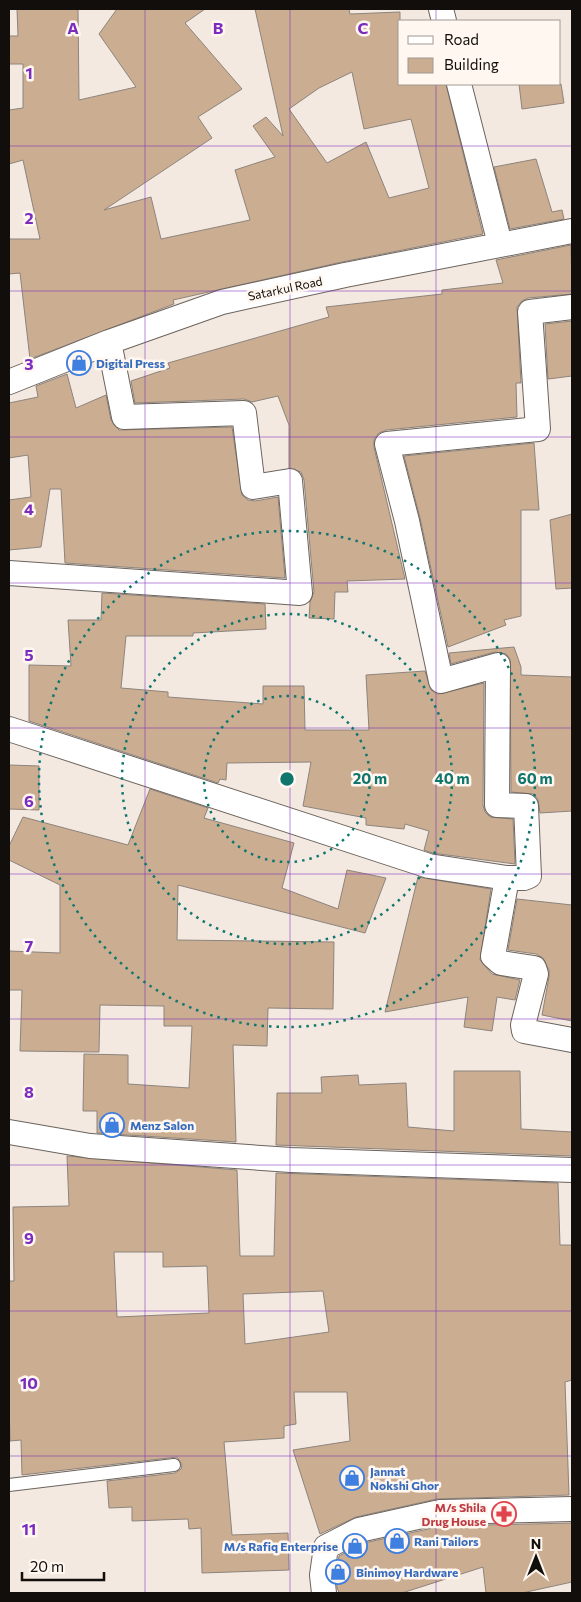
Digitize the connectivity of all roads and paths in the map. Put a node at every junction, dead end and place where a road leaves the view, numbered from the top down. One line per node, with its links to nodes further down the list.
1 (459, 85): 3 (street)
2 (572, 231): 3 (street, Satarkul Road)
3 (500, 244): 5 (street, Satarkul Road)
4 (572, 307): 9 (street)
5 (109, 342): 6 (street, Satarkul Road); 7 (street)
6 (9, 382)
7 (9, 573)
8 (9, 729): 9 (street)
9 (507, 878): 10 (street)
10 (572, 1040)
11 (9, 1132): 12 (street)
12 (572, 1170)
13 (174, 1465): 14 (lane)
14 (9, 1485)
15 (572, 1509): 16 (street)
16 (324, 1593)

